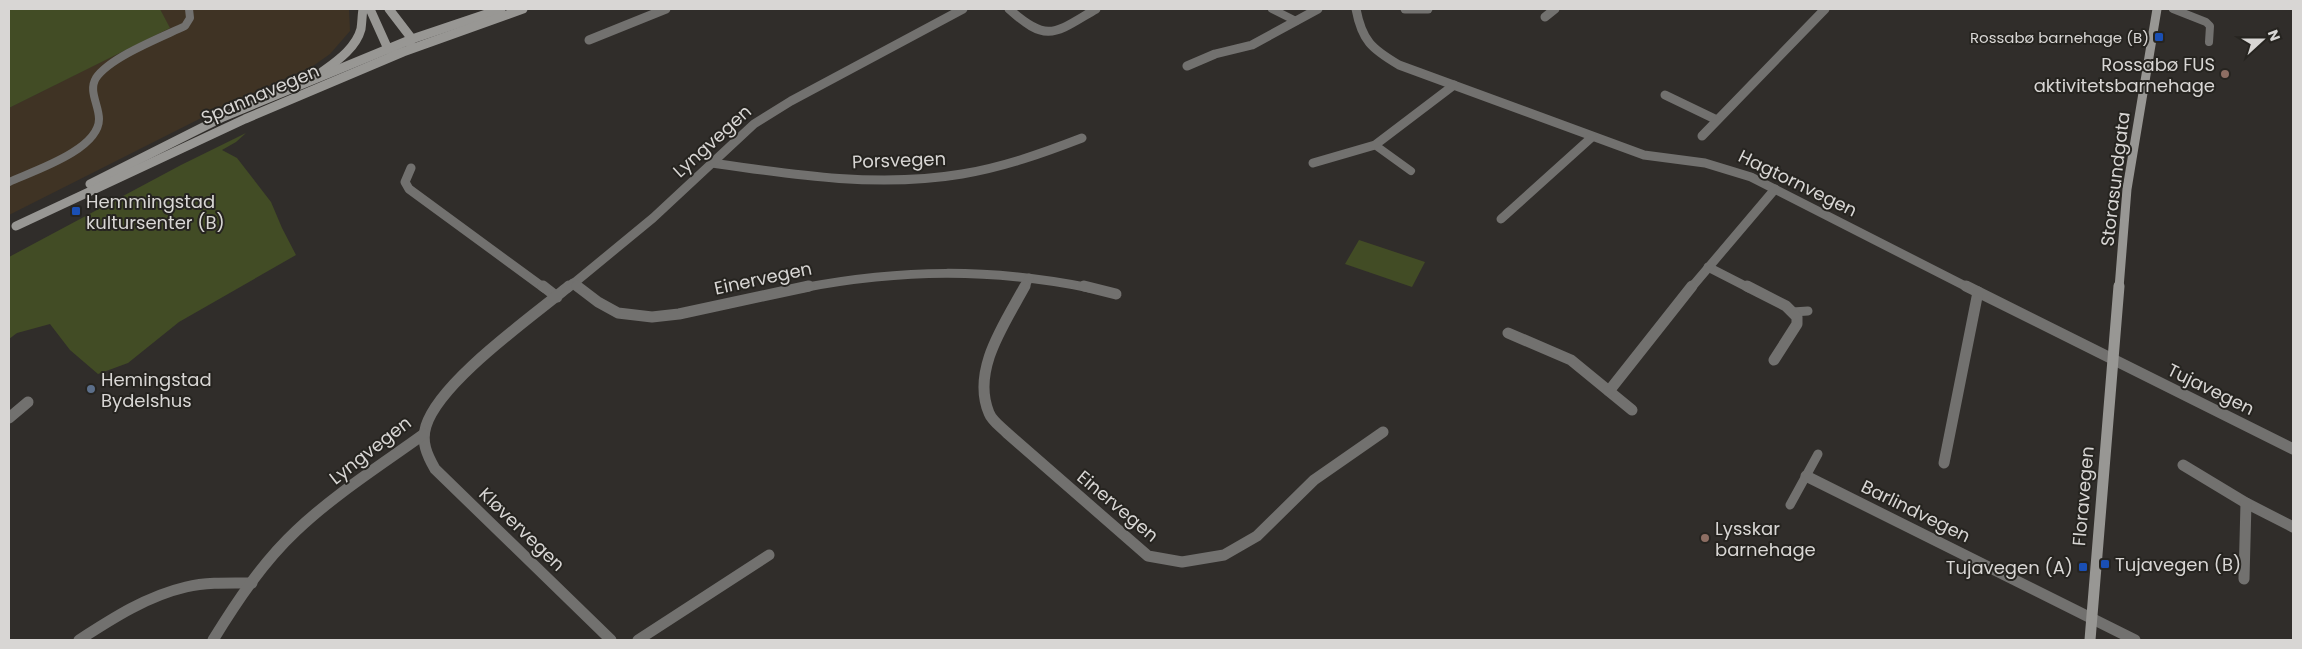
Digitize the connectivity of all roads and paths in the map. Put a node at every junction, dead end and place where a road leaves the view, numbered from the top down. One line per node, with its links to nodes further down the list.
1 (189, 9): 40 (lane)
2 (363, 9): 28 (street)
3 (370, 9): 25 (street)
4 (389, 9): 22 (street)
5 (501, 9): 22 (street, Spannavegen)
6 (522, 9): 26 (street, Spannavegen)
7 (666, 9): 23 (street)
8 (963, 9): 36 (street, Lyngvegen)
9 (1009, 9): 10 (street)
10 (1096, 9)
11 (1272, 9): 21 (lane)
12 (1318, 9): 21 (street)
13 (1356, 9): 29 (street, Hagtornvegen)
14 (1405, 9): 15 (street)
15 (1428, 9)
16 (1555, 9): 20 (street)
17 (1825, 9): 31 (street)
18 (2158, 9): 53 (street, Storasundgata)
19 (2173, 9): 24 (lane)
20 (1545, 17)
21 (1296, 21): 27 (street)
22 (412, 39): 25 (street, Spannavegen); 26 (street)
23 (589, 40)
24 (2209, 42)
25 (388, 49): 26 (street); 28 (street, Spannavegen)
26 (403, 52): 43 (street, Spannavegen)
27 (1187, 66)
28 (310, 80): 43 (street, Spannavegen)
29 (1454, 86): 33 (street, Hagtornvegen); 35 (street)
30 (1665, 95): 31 (street)
31 (1717, 120): 32 (street)
32 (1702, 136)
33 (1592, 137): 41 (street, Hagtornvegen); 42 (street)
34 (1082, 138): 36 (street, Porsvegen)
35 (1374, 145): 37 (street); 39 (lane)
36 (712, 163): 46 (street, Lyngvegen)
37 (1313, 163)
38 (411, 168): 49 (street)
39 (1411, 171)
40 (9, 182)
41 (1775, 189): 44 (street); 47 (street, Hagtornvegen)
42 (1501, 219)
43 (13, 228)
44 (1708, 267): 51 (street); 55 (street)
45 (1029, 278): 46 (street, Einervegen); 48 (street, Einervegen); 59 (street, Einervegen)
46 (574, 284): 49 (street, Lyngvegen)
47 (1978, 292): 53 (street, Hagtornvegen); 63 (street)
48 (1116, 294)
49 (557, 297): 60 (street, Lyngvegen)
50 (1808, 311): 51 (lane)
51 (1793, 312): 54 (street)
52 (1508, 334): 55 (street)
53 (2113, 358): 61 (street, Tujavegen); 72 (street, Floravegen)
54 (1774, 360)
55 (1609, 391): 57 (street)
56 (28, 402): 58 (street)
57 (1632, 410)
58 (9, 418)
59 (1383, 432)
60 (424, 434): 71 (street, Lyngvegen); 75 (street, Kløvervegen)
61 (2293, 449)
62 (1818, 454): 65 (lane)
63 (1944, 463)
64 (2182, 465): 66 (street)
65 (1806, 476): 67 (lane); 72 (street, Barlindvegen)
66 (2246, 503): 68 (street); 70 (street)
67 (1790, 505)
68 (2293, 527)
69 (770, 555): 76 (street)
70 (2244, 579)
71 (252, 583): 73 (street); 74 (street, Lyngvegen)
72 (2091, 617): 77 (street, Floravegen); 78 (street, Barlindvegen)
73 (79, 640)
74 (213, 640)
75 (611, 640)
76 (638, 640)
77 (2090, 640)
78 (2135, 640)

